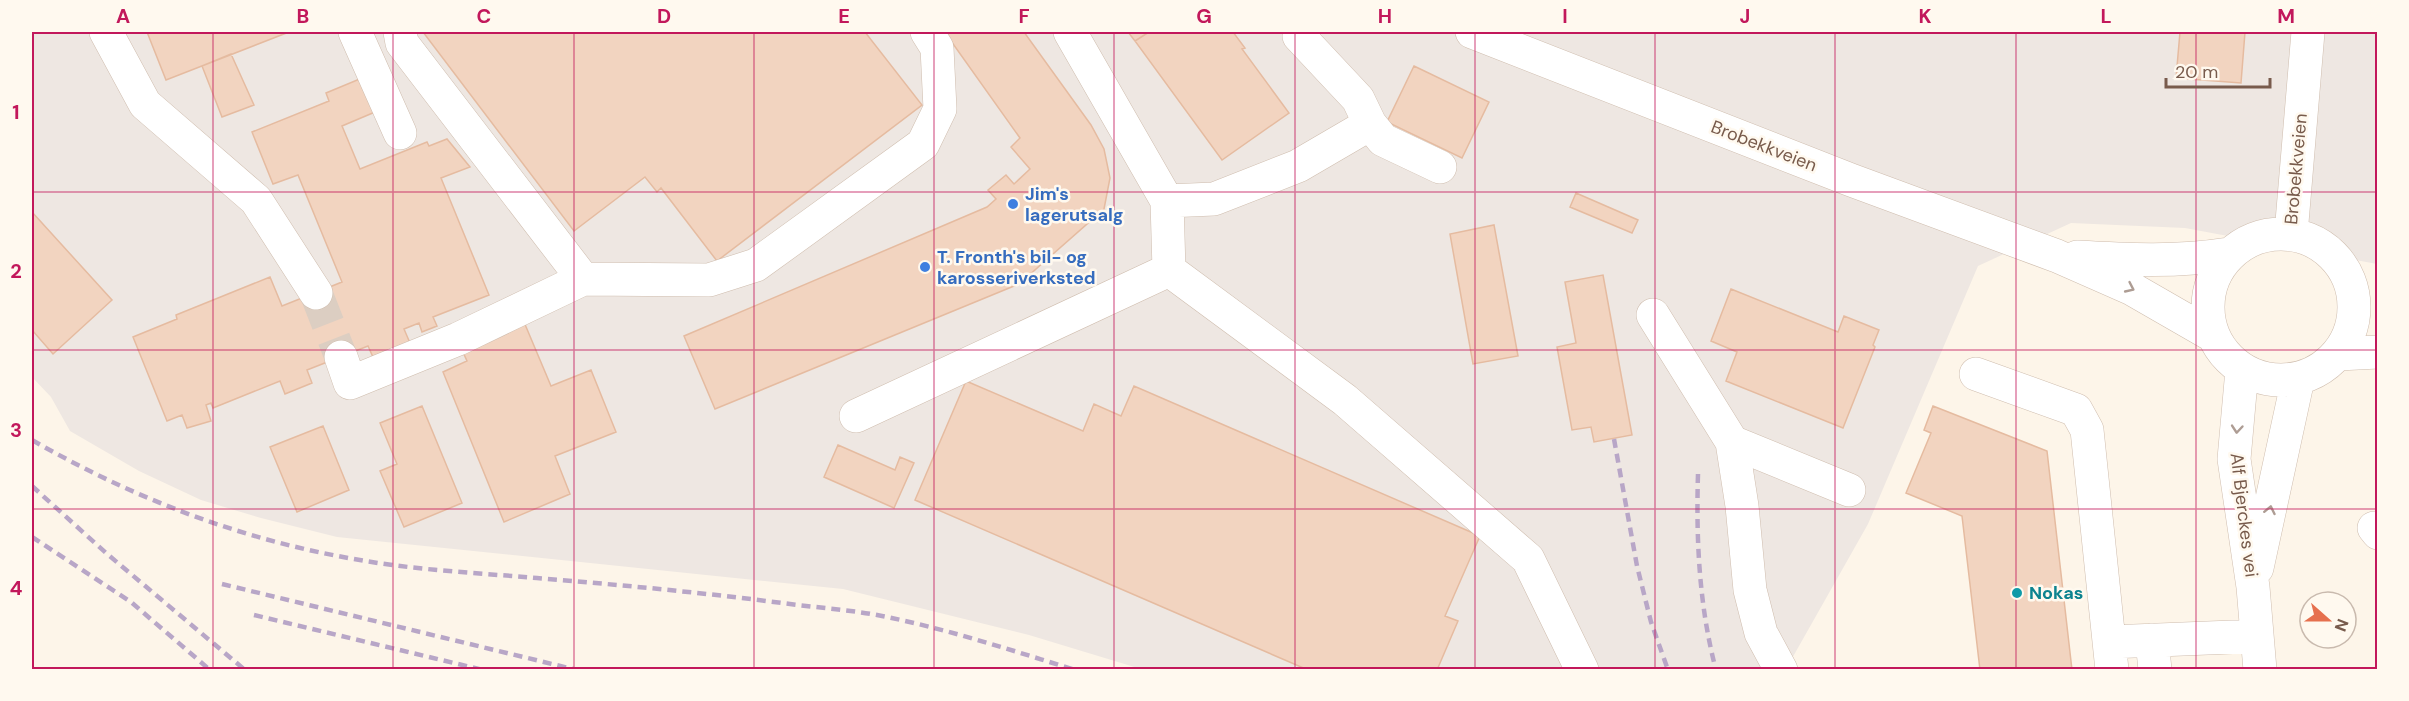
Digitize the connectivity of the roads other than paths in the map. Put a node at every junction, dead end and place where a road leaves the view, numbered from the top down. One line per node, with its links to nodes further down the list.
1 (106, 32): 18 (street)
2 (355, 32): 10 (street)
3 (400, 32): 17 (street)
4 (927, 32): 17 (street)
5 (1070, 32): 12 (street)
6 (1472, 32): 15 (street, Brobekkveien)
7 (2308, 32): 13 (street, Brobekkveien)
8 (1299, 36): 9 (street)
9 (1370, 124): 11 (street); 12 (street)
10 (400, 133)
11 (1440, 167)
12 (1167, 201): 16 (street)
13 (2291, 234): 14 (street); 19 (street)
14 (2229, 254): 15 (street, Brobekkveien); 21 (street)
15 (2057, 256): 21 (street, Brobekkveien, one-way to 21)
16 (1169, 270): 28 (street); 35 (street)
17 (583, 279): 24 (street)
18 (316, 293)
19 (2364, 293): 23 (street)
20 (1653, 315): 29 (street)
21 (2212, 335): 25 (street)
22 (2378, 352): 23 (street)
23 (2338, 354): 27 (street)
24 (341, 357)
25 (2242, 370): 27 (street); 31 (street, Alf Bjerckes vei, one-way to 31)
26 (1976, 374): 34 (street)
27 (2298, 379): 31 (street, Alf Bjerckes vei, one-way to 27)
28 (856, 416)
29 (1732, 442): 30 (street); 36 (street)
30 (1850, 490)
31 (2253, 587): 32 (street, Alf Bjerckes vei)
32 (2257, 636): 33 (street); 37 (street, Alf Bjerckes vei)
33 (2153, 655): 34 (street)
34 (2110, 656)
35 (1582, 669)
36 (1781, 669)
37 (2260, 669)

